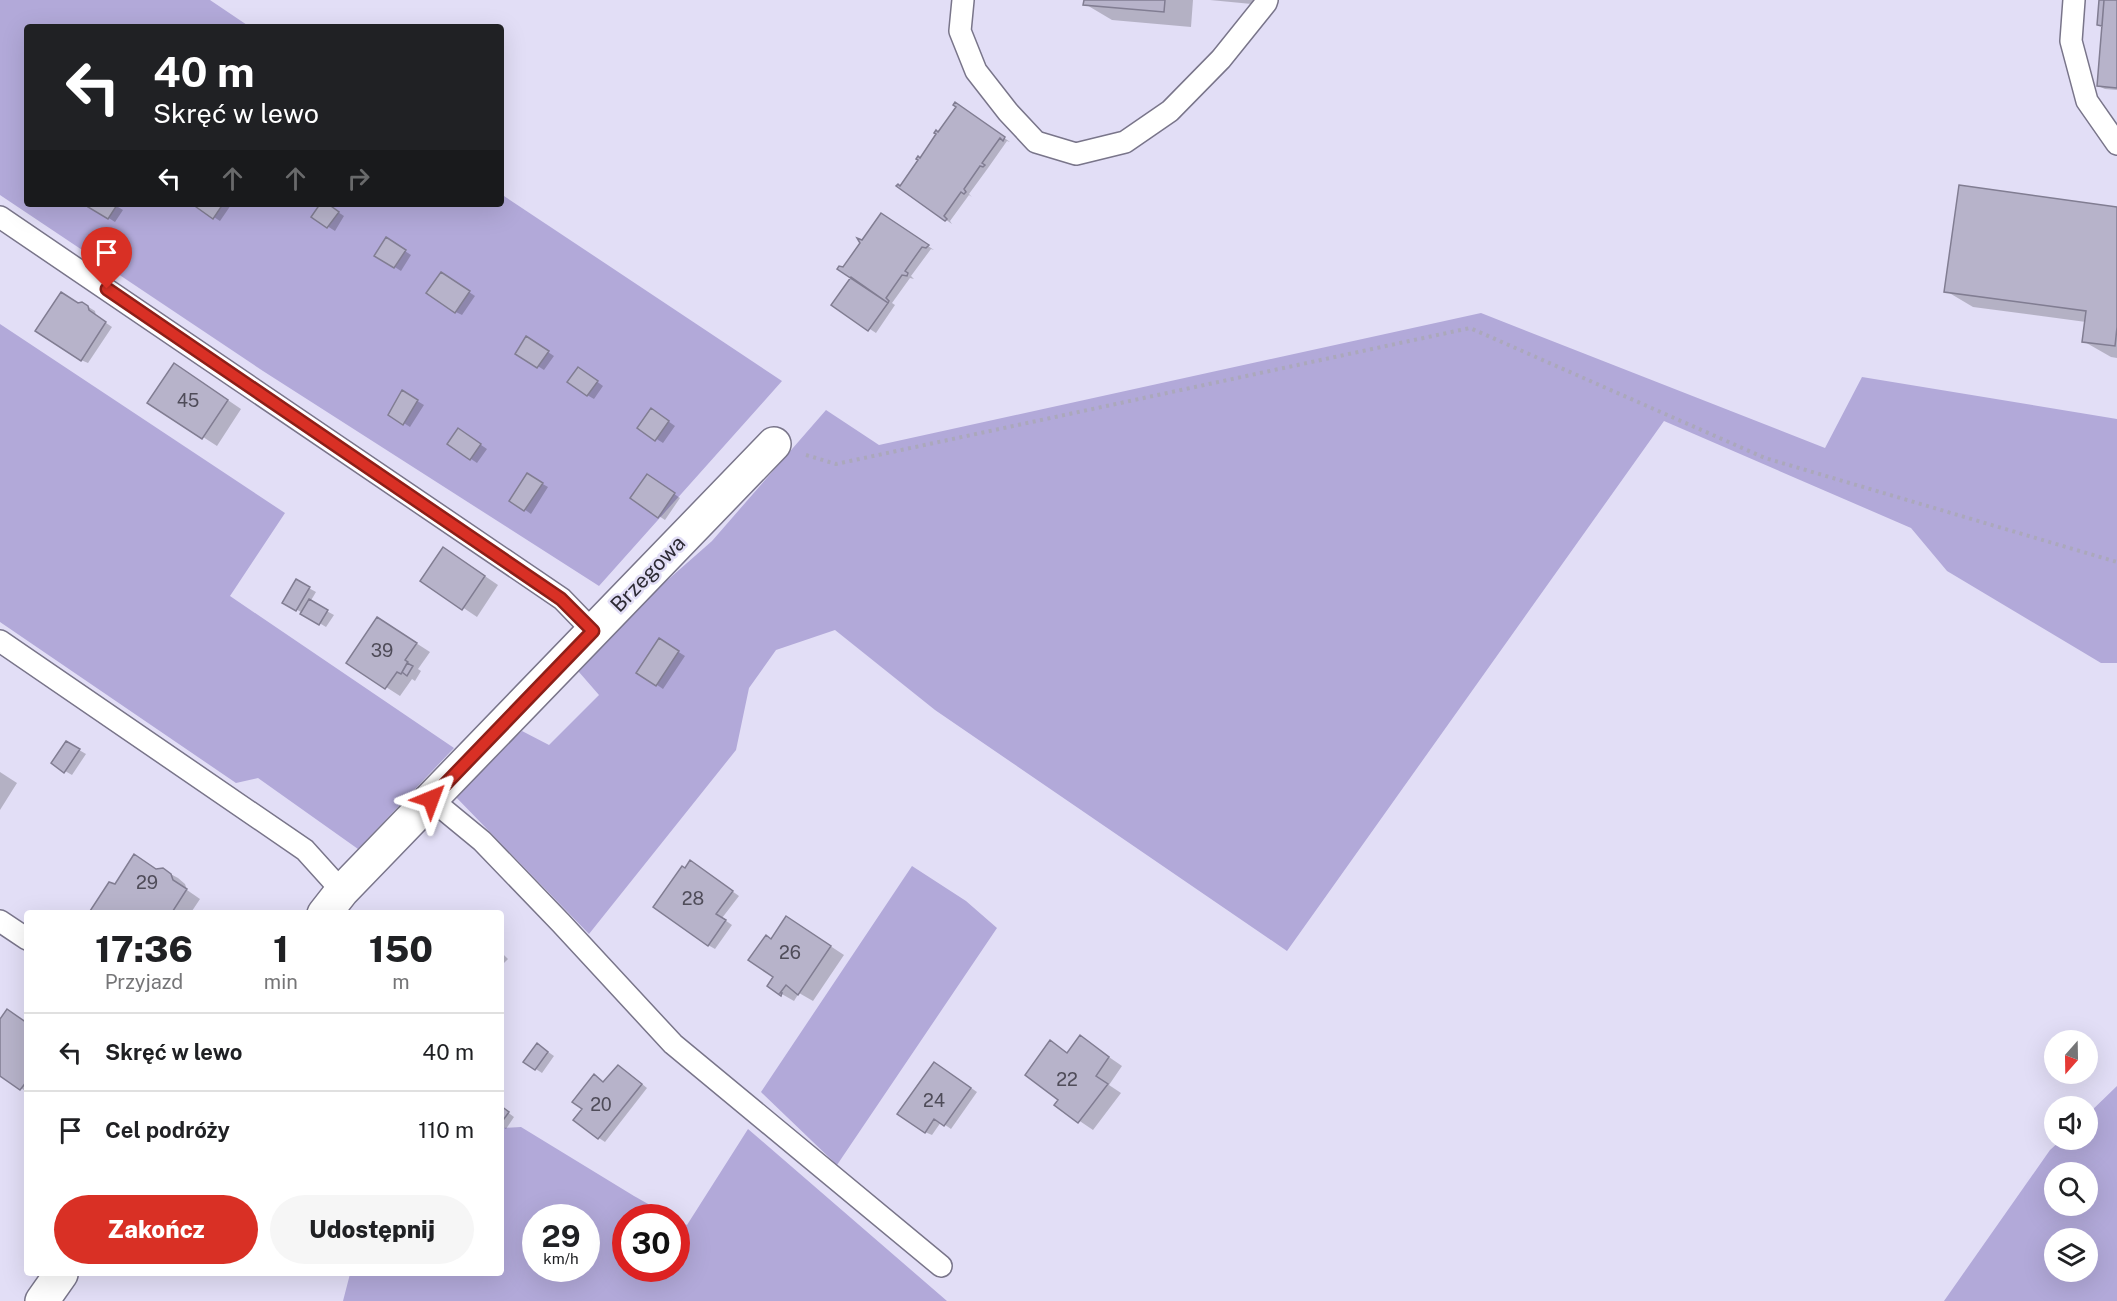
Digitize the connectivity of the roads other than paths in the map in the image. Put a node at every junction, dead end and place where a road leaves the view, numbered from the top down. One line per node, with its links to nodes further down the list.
1 (963, 0): 2 (lane)
2 (1267, 0)
3 (2074, 0): 4 (lane)
4 (2117, 144)
5 (0, 217): 7 (lane)
6 (774, 444): 7 (street, Brzegowa)
7 (593, 631): 9 (street, Brzegowa)
8 (0, 641): 10 (lane)
9 (431, 799): 10 (street, Brzegowa); 13 (lane)
10 (333, 902)
11 (0, 921): 12 (lane)
12 (24, 937)
13 (941, 1266)
14 (60, 1276): 15 (street)
15 (42, 1301)

